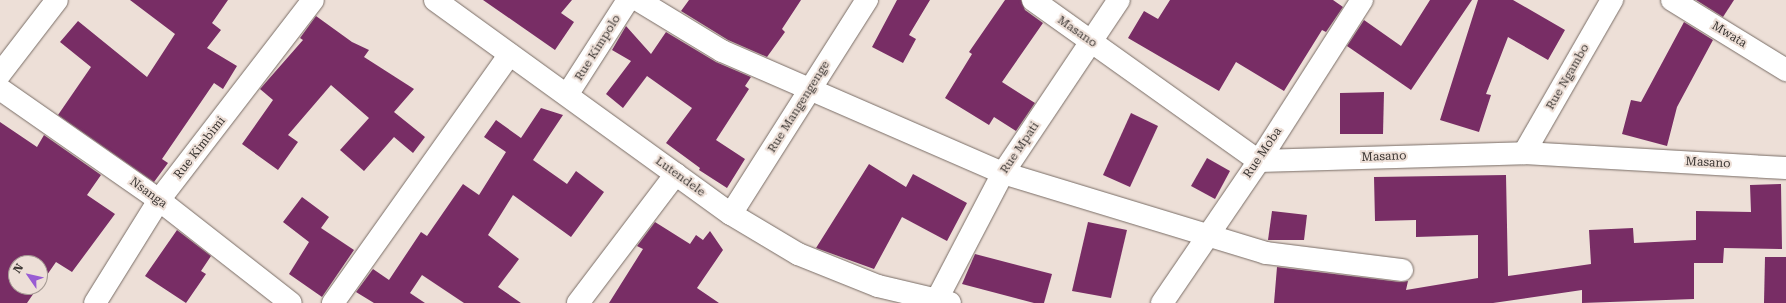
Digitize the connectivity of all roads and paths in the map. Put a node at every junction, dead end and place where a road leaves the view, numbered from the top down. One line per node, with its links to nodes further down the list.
1 (57, 0): 15 (street)
2 (313, 0): 24 (street, Rue Kimbimi)
3 (435, 0): 13 (street, Lutendele)
4 (628, 0): 18 (street, Rue Kimpolo)
5 (638, 0): 17 (street)
6 (868, 0): 17 (street, Rue Mangengenge)
7 (1033, 0): 12 (street, Masano)
8 (1120, 0): 12 (street, Rue Mpati)
9 (1362, 0): 20 (street, Rue Moba)
10 (1612, 0): 19 (street, Rue Ngambo)
11 (1672, 0): 14 (street, Mwata)
12 (1092, 42): 20 (street, Masano); 22 (street, Rue Mpati)
13 (510, 54): 18 (street, Lutendele); 31 (street)
14 (1786, 70)
15 (0, 74)
16 (0, 89): 24 (street, Nsanga)
17 (810, 91): 22 (street); 25 (street, Rue Mangengenge)
18 (567, 96): 23 (street, Lutendele)
19 (1524, 153): 20 (street, Masano); 21 (street, Masano)
20 (1259, 161): 26 (street, Rue Moba)
21 (1786, 168)
22 (1002, 173): 26 (street); 28 (street, Rue Mpati)
23 (676, 174): 25 (street, Lutendele); 32 (street)
24 (159, 200): 29 (street, Rue Kimbimi); 30 (street, Nsanga)
25 (732, 214): 28 (street, Lutendele)
26 (1205, 236): 27 (street); 33 (street, Rue Moba)
27 (1402, 270)
28 (940, 302)
29 (96, 303)
30 (291, 303)
31 (332, 303)
32 (578, 303)
33 (1162, 303)

